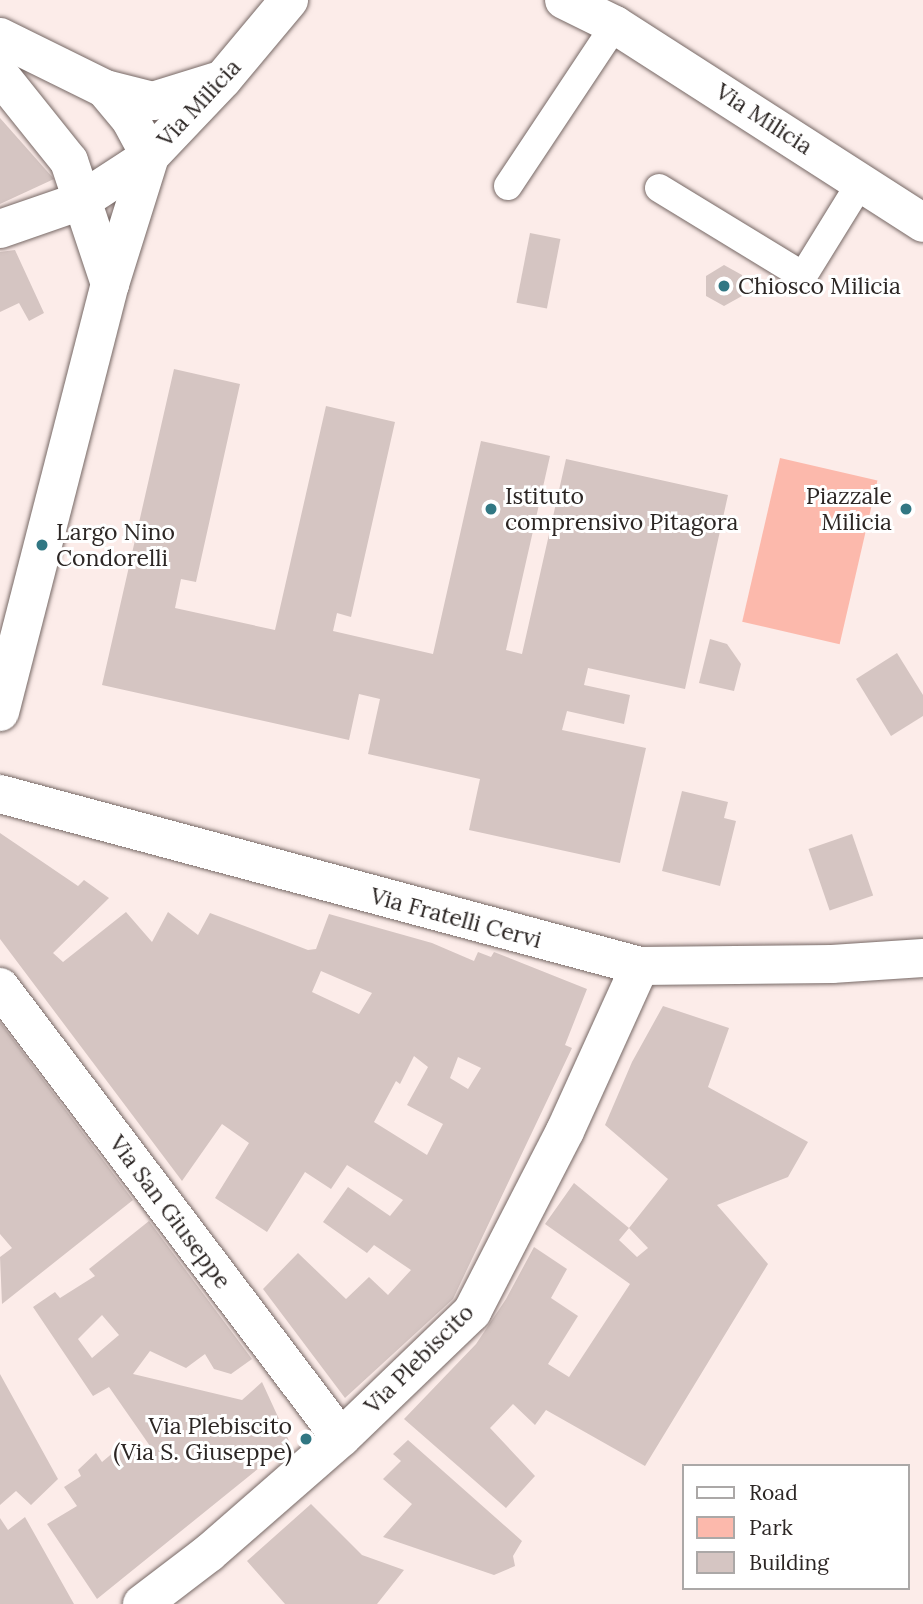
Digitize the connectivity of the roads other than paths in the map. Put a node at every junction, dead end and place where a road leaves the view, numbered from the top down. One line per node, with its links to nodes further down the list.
1 (564, 0): 3 (street, Via Milicia)
2 (288, 6): 6 (street, Via Milicia)
3 (603, 14): 9 (street, Via Milicia); 10 (lane)
4 (0, 37): 7 (street)
5 (0, 75): 12 (street)
6 (223, 79): 7 (street); 8 (street, Via Milicia)
7 (105, 89): 8 (street)
8 (150, 156): 12 (street); 15 (street)
9 (861, 183): 11 (lane); 13 (street, Via Milicia)
10 (508, 186)
11 (659, 188)
12 (81, 201): 14 (street); 15 (street)
13 (923, 223)
14 (0, 229)
15 (110, 284): 16 (street)
16 (0, 712)
17 (0, 794): 19 (street, Via Fratelli Cervi)
18 (923, 958): 19 (street, Via Fratelli Cervi)
19 (640, 967): 21 (street, Via Plebiscito)
20 (0, 987): 21 (street, Via San Giuseppe)
21 (341, 1438): 22 (street, Via Plebiscito)
22 (142, 1604)

